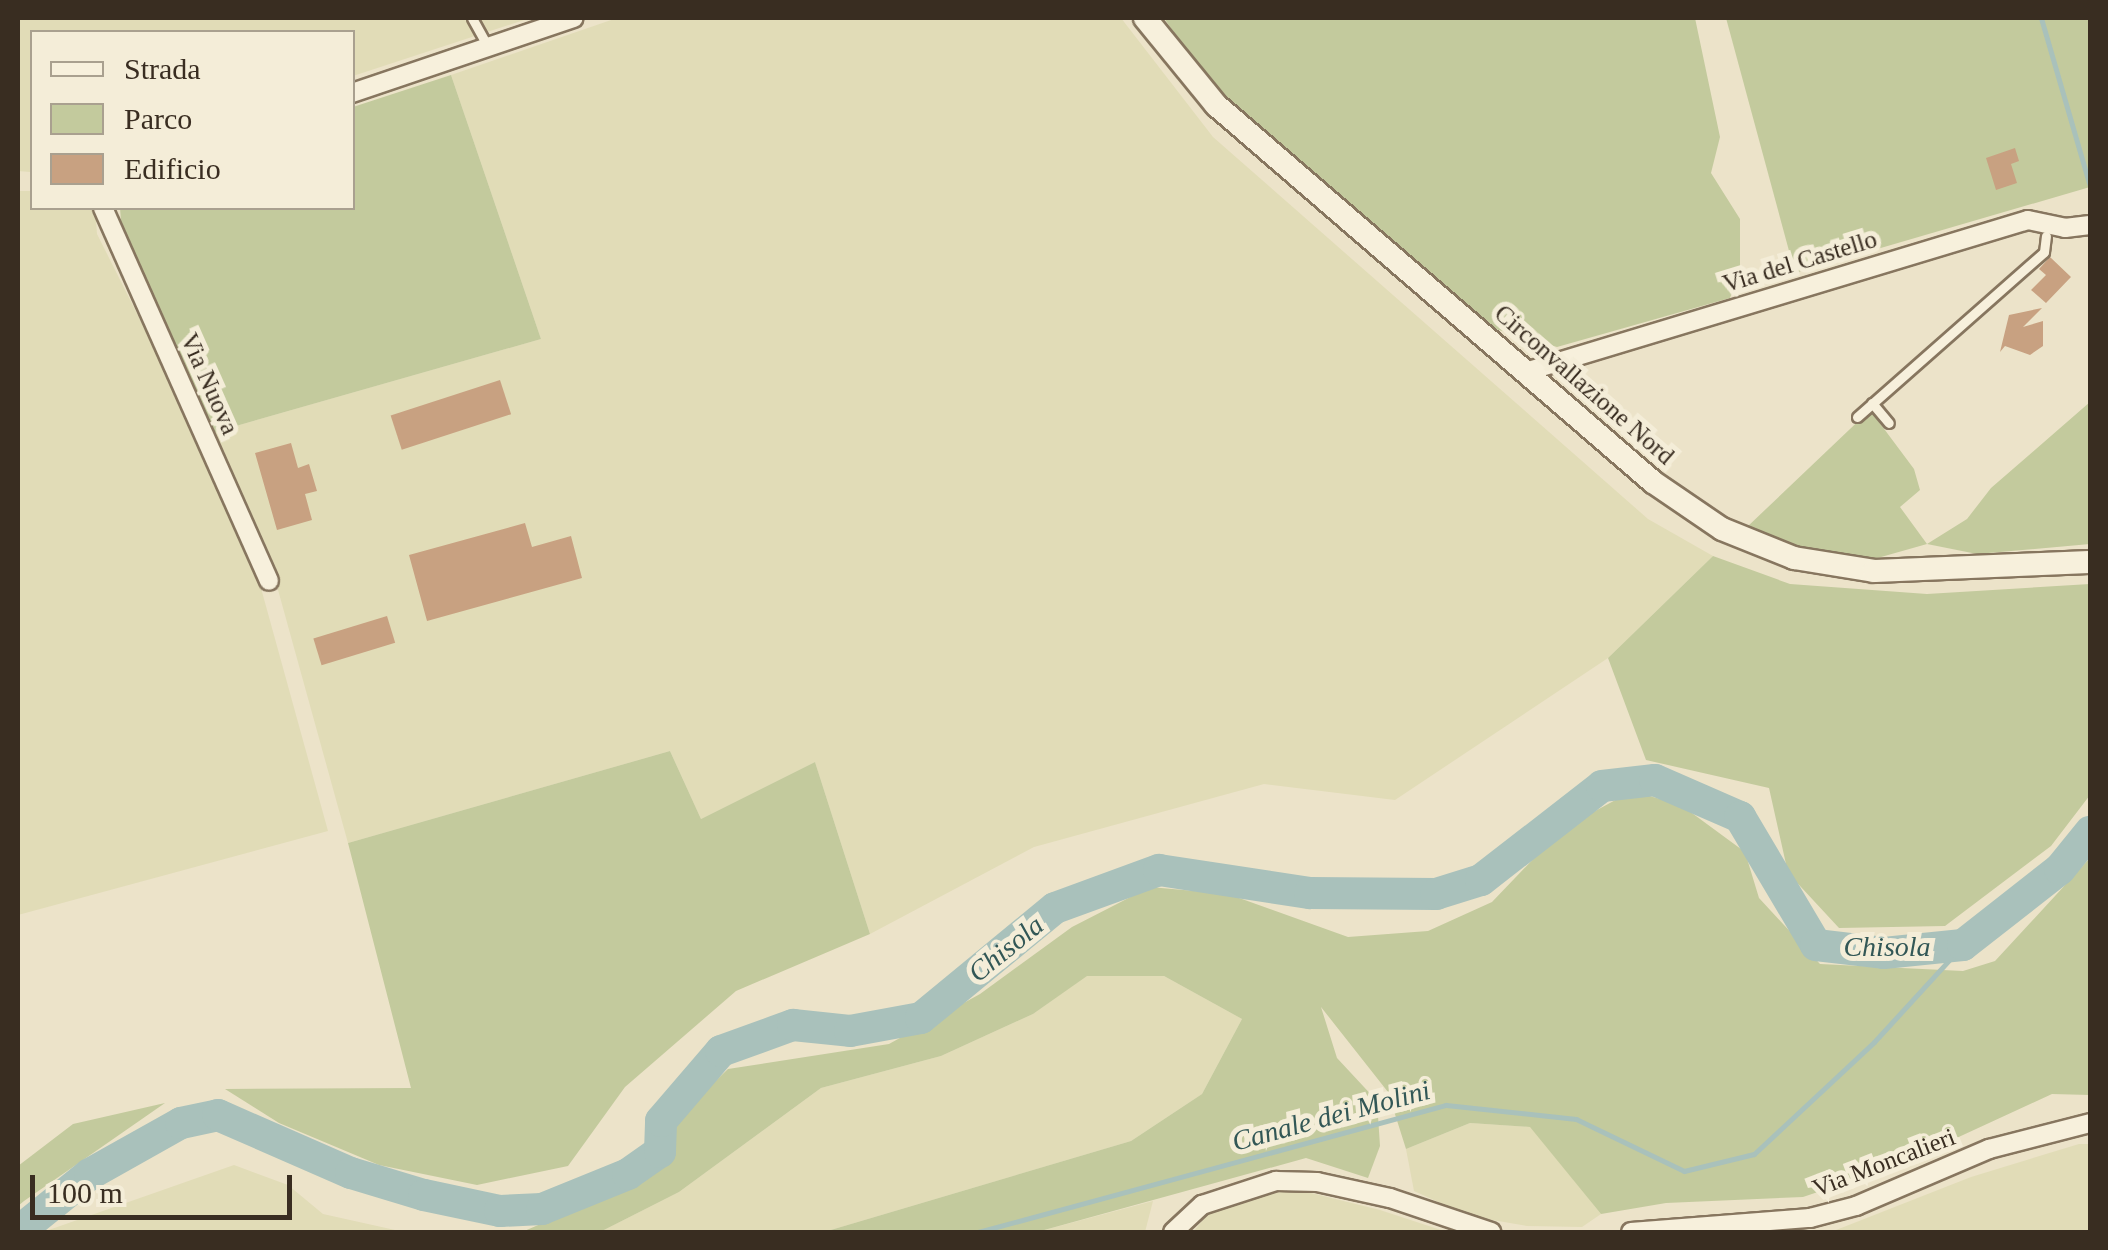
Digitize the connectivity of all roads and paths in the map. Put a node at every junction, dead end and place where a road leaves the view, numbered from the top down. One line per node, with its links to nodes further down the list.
1 (472, 18): 4 (lane)
2 (574, 18): 4 (street)
3 (1145, 18): 9 (street, Circonvallazione Nord)
4 (488, 47): 5 (street)
5 (355, 91)
6 (104, 210): 14 (street, Via Nuova)
7 (2090, 225): 9 (street, Via del Castello)
8 (2046, 236): 10 (lane)
9 (1525, 372): 13 (street, Circonvallazione Nord)
10 (1872, 403): 11 (lane); 12 (lane)
11 (1856, 417)
12 (1888, 422)
13 (2090, 562)
14 (269, 580)
15 (2090, 1124): 18 (street, Via Moncalieri)
16 (1173, 1232): 17 (street)
17 (1491, 1232)
18 (1631, 1232)

